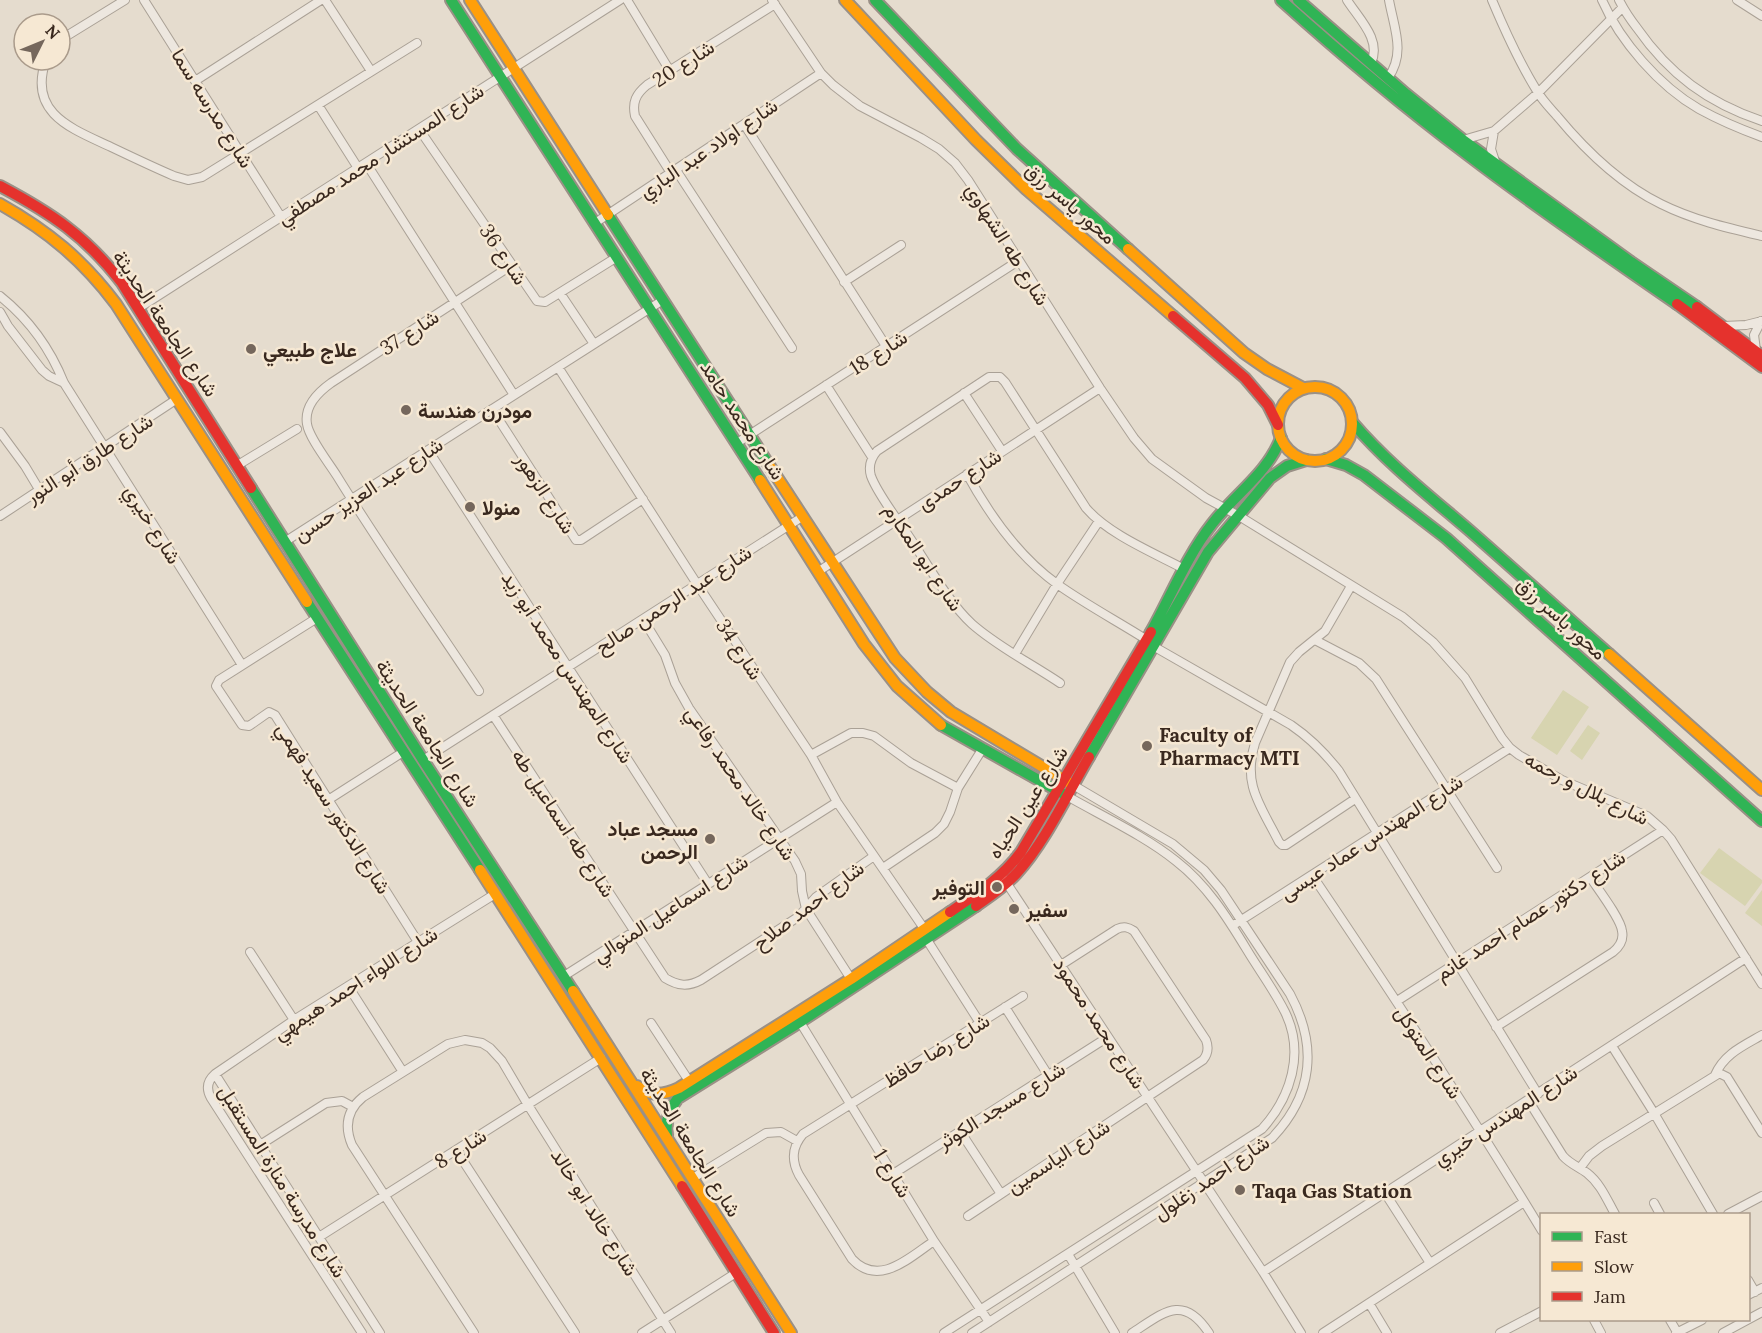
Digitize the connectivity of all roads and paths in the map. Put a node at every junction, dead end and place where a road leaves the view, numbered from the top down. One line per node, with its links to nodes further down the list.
1 (125, 0): 21 (street)
2 (144, 0): 31 (street, شارع مدرسه سما)
3 (323, 0): 25 (street); 31 (street)
4 (451, 0): 29 (street, شارع محمد حامد)
5 (470, 0): 24 (street, شارع محمد حامد)
6 (620, 0): 24 (street, شارع المستشار محمد مصطفي)
7 (627, 0): 26 (street)
8 (845, 0): 84 (street, محور ياسر رزق)
9 (875, 0): 78 (street, محور ياسر رزق)
10 (1281, 0): 74 (street)
11 (1298, 0): 23 (street)
12 (1347, 0): 23 (street)
13 (1389, 0): 30 (street)
14 (1492, 0): 33 (street)
15 (1602, 0): 20 (street)
16 (1737, 0): 19 (street)
17 (773, 2): 26 (street, شارع 20); 28 (street, شارع طه الشهاوي)
18 (1621, 4): 20 (street); 32 (street)
19 (1762, 16)
20 (1610, 20): 33 (street); 34 (street)
21 (72, 33)
22 (417, 42): 25 (street)
23 (1371, 63): 30 (street)
24 (514, 68): 29 (street, شارع المستشار محمد مصطفي); 49 (street, شارع محمد حامد)
25 (371, 71): 35 (street)
26 (670, 71): 46 (street, شارع 20)
27 (42, 72): 42 (street)
28 (821, 73): 37 (street, شارع اولاد عبد الباري); 57 (street, شارع طه الشهاوي)
29 (501, 77): 38 (street, شارع المستشار محمد مصطفي); 51 (street, شارع محمد حامد)
30 (1388, 78): 41 (street)
31 (195, 81): 42 (street, شارع مدرسه سما)
32 (1684, 81): 34 (street); 36 (street)
33 (1538, 93): 39 (street); 52 (street)
34 (1677, 94): 40 (street)
35 (318, 105): 42 (street); 45 (street)
36 (1762, 121)
37 (744, 124): 46 (street, شارع اولاد عبد الباري); 59 (street)
38 (419, 129): 43 (street, شارع المستشار محمد مصطفي); 58 (street, شارع 36)
39 (1494, 131): 41 (street); 44 (street)
40 (1762, 137)
41 (1463, 140): 44 (street)
42 (241, 153): 50 (street, شارع مدرسه سما)
43 (366, 163): 45 (street, شارع المستشار محمد مصطفي); 63 (street)
44 (1498, 166): 68 (street)
45 (358, 168): 50 (street, شارع المستشار محمد مصطفي)
46 (673, 171): 49 (street, شارع اولاد عبد الباري); 71 (street)
47 (0, 186): 54 (street, شارع الجامعة الحديثة)
48 (0, 204): 56 (street, شارع الجامعة الحديثة)
49 (608, 214): 51 (street, شارع اولاد عبد الباري); 62 (street, شارع محمد حامد)
50 (281, 217): 64 (street, شارع المستشار محمد مصطفي)
51 (596, 223): 55 (street, شارع محمد حامد)
52 (1762, 237)
53 (901, 245): 59 (street)
54 (93, 247): 56 (street); 64 (street, شارع الجامعة الحديثة)
55 (617, 257): 60 (street, شارع 36); 65 (street, شارع محمد حامد)
56 (79, 259): 81 (street, شارع الجامعة الحديثة)
57 (1018, 261): 70 (street, شارع 18); 77 (street, شارع طه الشهاوي)
58 (512, 265): 60 (street, شارع 36); 63 (street, شارع 37)
59 (844, 282): 70 (street)
60 (560, 293): 69 (street)
61 (0, 296): 75 (street, شارع خيري)
62 (663, 300): 65 (street, شارع عبد العزيز حسن); 88 (street, شارع محمد حامد)
63 (454, 302): 80 (street); 100 (street, شارع 37)
64 (139, 308): 97 (street, شارع الجامعة الحديثة)
65 (650, 308): 69 (street, شارع عبد العزيز حسن); 90 (street, شارع محمد حامد)
66 (0, 312): 75 (street, شارع خيري)
67 (1761, 321): 68 (street); 72 (street)
68 (1724, 326): 72 (street)
69 (594, 344): 73 (street, شارع عبد العزيز حسن)
70 (886, 346): 76 (street, شارع 18)
71 (792, 348)
72 (1760, 353)
73 (558, 367): 80 (street, شارع عبد العزيز حسن); 101 (street, شارع 34)
74 (1762, 367)
75 (64, 383): 91 (street, شارع خيري)
76 (826, 385): 88 (street, شارع 18); 94 (street)
77 (1100, 388): 86 (street, شارع حمدى); 102 (street, شارع طه الشهاوي)
78 (1303, 388): 83 (street); 84 (street)
79 (964, 393): 86 (street); 93 (street); 94 (street)
80 (514, 395): 82 (street, شارع عبد العزيز حسن)
81 (177, 399): 91 (street, شارع طارق أبو النور); 116 (street, شارع الجامعة الحديثة)
82 (492, 409): 92 (street, شارع عبد العزيز حسن); 101 (street, شارع الزهور)
83 (1352, 422): 95 (street); 137 (street, محور ياسر رزق)
84 (1278, 425): 89 (street)
85 (297, 429): 97 (street)
86 (1035, 430): 93 (street, شارع حمدى); 107 (street)
87 (0, 432): 99 (street)
88 (749, 435): 90 (street, شارع 18); 105 (street, شارع محمد حامد)
89 (1281, 438): 96 (street); 102 (street, شارع عين الحياه)
90 (737, 443): 108 (street, شارع محمد حامد)
91 (104, 448): 99 (street, شارع طارق أبو النور); 123 (street, شارع خيري)
92 (428, 450): 100 (street, شارع عبد العزيز حسن); 124 (street, شارع المهندس محمد أبو زيد)
93 (1002, 451): 98 (street, شارع حمدى)
94 (872, 457): 106 (street, شارع ابو المكارم)
95 (1326, 459): 96 (street); 142 (street, محور ياسر رزق)
96 (1306, 460): 104 (street, شارع عين الحياه)
97 (238, 465): 109 (street, شارع الجامعة الحديثة)
98 (967, 474): 106 (street, شارع حمدى); 114 (street)
99 (40, 491): 103 (street, شارع طارق أبو النور)
100 (351, 499): 109 (street, شارع عبد العزيز حسن); 126 (street, شارع 37)
101 (643, 499): 113 (street, شارع 34)
102 (1224, 509): 104 (street, شارع طه الشهاوي); 111 (street, شارع عين الحياه)
103 (0, 516)
104 (1239, 516): 115 (street, شارع بلال و رحمه); 120 (street, شارع عين الحياه)
105 (802, 517): 108 (street, شارع عبد الرحمن صالح); 110 (street, شارع محمد حامد)
106 (898, 520): 110 (street, شارع حمدى); 122 (street, شارع ابو المكارم)
107 (1099, 521): 111 (street); 114 (street)
108 (789, 525): 112 (street, شارع محمد حامد); 113 (street, شارع عبد الرحمن صالح)
109 (286, 541): 118 (street, شارع الجامعة الحديثة)
110 (832, 563): 112 (street, شارع حمدى); 134 (street, شارع محمد حامد)
111 (1184, 569): 120 (street, شارع عين الحياه)
112 (819, 572): 129 (street, شارع محمد حامد)
113 (697, 584): 117 (street, شارع عبد الرحمن صالح); 132 (street, شارع 34)
114 (1057, 584): 120 (street); 122 (street)
115 (1351, 586): 119 (street); 130 (street, شارع بلال و رحمه)
116 (317, 618): 121 (street, شارع الجامعة الحديثة); 123 (street)
117 (643, 619): 124 (street, شارع عبد الرحمن صالح); 145 (street, شارع خالد محمد رفاعي)
118 (346, 637): 121 (street); 133 (street, شارع الجامعة الحديثة)
119 (1315, 640): 127 (street); 136 (street)
120 (1150, 643): 127 (street); 134 (street, شارع عين الحياه)
121 (334, 645): 131 (street, شارع الجامعة الحديثة)
122 (1015, 654): 125 (street, شارع ابو المكارم)
123 (242, 665): 140 (street, شارع الدكتور سعيد فهمي)
124 (568, 667): 128 (street, شارع عبد الرحمن صالح); 154 (street, شارع المهندس محمد أبو زيد)
125 (1060, 683)
126 (479, 691)
127 (1268, 713): 139 (street); 139 (street)
128 (494, 715): 133 (street, شارع عبد الرحمن صالح); 159 (street, شارع طه اسماعيل طه)
129 (982, 748): 135 (street); 138 (street, شارع محمد حامد)
130 (1510, 748): 136 (street, شارع المهندس عماد عيسى); 143 (street, شارع بلال و رحمه)
131 (403, 752): 140 (street); 155 (street, شارع الجامعة الحديثة)
132 (811, 755): 135 (street); 141 (street, شارع 34)
133 (423, 760): 162 (street, شارع الجامعة الحديثة)
134 (1069, 782): 138 (street, شارع عين الحياه); 146 (street, شارع احمد زغلول)
135 (958, 788): 149 (street)
136 (1446, 789): 144 (street, شارع المهندس عماد عيسى); 150 (street)
137 (1762, 790)
138 (1062, 793): 147 (street, شارع احمد زغلول); 153 (street, شارع عين الحياه)
139 (1355, 799): 144 (street)
140 (328, 800): 161 (street, شارع الدكتور سعيد فهمي)
141 (837, 801): 145 (street, شارع اسماعيل المنوالي); 148 (street, شارع 34)
142 (1762, 820)
143 (1663, 830): 152 (street, شارع دكتور عصام احمد غانم); 165 (street, شارع بلال و رحمه)
144 (1376, 834): 151 (street, شارع المهندس عماد عيسى); 166 (street)
145 (780, 838): 154 (street, شارع اسماعيل المنوالي); 156 (street, شارع خالد محمد رفاعي)
146 (1173, 844): 147 (street); 157 (street, شارع احمد زغلول)
147 (1167, 854): 158 (street, شارع احمد زغلول)
148 (874, 856): 149 (street, شارع 34); 156 (street, شارع احمد صلاح)
149 (883, 868): 160 (street, شارع 34)
150 (1497, 868)
151 (1312, 875): 157 (street, شارع المهندس عماد عيسى); 173 (street, شارع المتوكل)
152 (1590, 877): 166 (street, شارع دكتور عصام احمد غانم); 179 (street)
153 (1005, 879): 160 (street, شارع عين الحياه); 167 (street, شارع محمد محمود)
154 (708, 884): 159 (street, شارع اسماعيل المنوالي)
155 (495, 894): 161 (street, شارع اللواء احمد هيمهي); 164 (street, شارع الجامعة الحديثة)
156 (806, 909): 159 (street, شارع احمد صلاح); 169 (street, شارع خالد محمد رفاعي)
157 (1242, 920): 158 (street, شارع المهندس عماد عيسى); 205 (street, شارع احمد زغلول)
158 (1232, 926): 203 (street, شارع احمد زغلول)
159 (634, 931): 168 (street, شارع اسماعيل المنوالي)
160 (926, 935): 169 (street, شارع عين الحياه); 176 (street, شارع عين الحياه); 178 (street, شارع 34)
161 (418, 942): 171 (street, شارع اللواء احمد هيمهي)
162 (547, 950): 164 (street); 168 (street, شارع الجامعة الحديثة)
163 (250, 952): 175 (street)
164 (535, 957): 183 (street, شارع الجامعة الحديثة)
165 (1746, 958): 170 (street, شارع بلال و رحمه); 182 (street, شارع المهندس خيري)
166 (1456, 963): 173 (street, شارع دكتور عصام احمد غانم); 179 (street)
167 (1061, 965): 181 (street, شارع محمد محمود); 191 (street, شارع الياسمين)
168 (564, 976): 188 (street, شارع الجامعة الحديثة)
169 (851, 979): 189 (street, شارع عين الحياه)
170 (1762, 984)
171 (348, 986): 175 (street, شارع اللواء احمد هيمهي); 184 (street)
172 (1023, 996): 174 (street, شارع رضا حافظ)
173 (1397, 1001): 198 (street, شارع المتوكل)
174 (1005, 1007): 178 (street, شارع رضا حافظ); 186 (street)
175 (294, 1020): 185 (street, شارع اللواء احمد هيمهي)
176 (800, 1022): 193 (street, شارع 1); 200 (street, شارع عين الحياه)
177 (651, 1023): 189 (street)
178 (980, 1023): 193 (street, شارع رضا حافظ)
179 (1496, 1027): 190 (street)
180 (1762, 1035): 187 (street)
181 (1108, 1037): 186 (street, شارع مسجد الكوثر); 191 (street, شارع محمد محمود)
182 (1612, 1046): 190 (street, شارع المهندس خيري); 196 (street)
183 (601, 1059): 194 (street, شارع 8); 224 (street, شارع الجامعة الحديثة)
184 (403, 1072): 194 (street, شارع خالد ابو خالد); 195 (street, شارع خالد ابو خالد)
185 (215, 1074): 202 (street, شارع مدرسة منارة المستقبل); 240 (street, شارع مدرسة منارة المستقبل)
186 (1048, 1075): 197 (street, شارع مسجد الكوثر)
187 (1715, 1075): 196 (street); 199 (street)
188 (630, 1079): 189 (street, شارع عين الحياه); 200 (street, شارع الجامعة الحديثة)
189 (689, 1081)
190 (1538, 1094): 192 (street, شارع المهندس خيري)
191 (1148, 1096): 207 (street, شارع محمد محمود); 212 (street, شارع الياسمين)
192 (1528, 1100): 198 (street, شارع المهندس خيري); 206 (street)
193 (850, 1103): 201 (street, شارع رضا حافظ); 208 (street, شارع 1)
194 (528, 1105): 204 (street, شارع 8); 235 (street, شارع خالد ابو خالد)
195 (354, 1107): 202 (street); 213 (street)
196 (1654, 1113): 206 (street); 219 (street)
197 (960, 1131): 208 (street, شارع مسجد الكوثر); 212 (street)
198 (1480, 1131): 211 (street, شارع المهندس خيري); 215 (street, شارع المتوكل)
199 (1762, 1133)
200 (668, 1138): 209 (street, شارع الجامعة الحديثة)
201 (797, 1141): 209 (street); 226 (street)
202 (260, 1144): 225 (street, شارع مدرسة منارة المستقبل)
203 (1236, 1147): 205 (street); 207 (street, شارع احمد زغلول)
204 (456, 1150): 213 (street, شارع 8); 243 (street)
205 (1243, 1157): 210 (street, شارع احمد زغلول)
206 (1580, 1168): 217 (street)
207 (1197, 1172): 210 (street, شارع محمد محمود); 227 (street, شارع احمد زغلول)
208 (893, 1174): 226 (street, شارع 1)
209 (693, 1179): 222 (street, شارع الجامعة الحديثة)
210 (1204, 1182): 229 (street, شارع احمد زغلول); 230 (street, شارع محمد محمود)
211 (1385, 1193): 228 (street); 230 (street, شارع المهندس خيري)
212 (1000, 1194): 221 (street, شارع الياسمين)
213 (385, 1196): 225 (street, شارع 8); 242 (street)
214 (1762, 1196): 220 (street)
215 (1524, 1202): 223 (street, شارع المتوكل); 228 (street)
216 (1654, 1203): 218 (street)
217 (1614, 1213)
218 (1659, 1213)
219 (1712, 1213)
220 (1732, 1213)
221 (968, 1216)
222 (724, 1228): 224 (street); 247 (street, شارع الجامعة الحديثة)
223 (1540, 1228)
224 (712, 1235): 231 (street, شارع الجامعة الحديثة)
225 (319, 1237): 241 (street, شارع مدرسة منارة المستقبل)
226 (934, 1240): 233 (street, شارع 1)
227 (1068, 1254): 229 (street); 233 (street, شارع احمد زغلول)
228 (1430, 1263): 232 (street)
229 (1075, 1266): 238 (street, شارع احمد زغلول); 250 (street)
230 (1263, 1272): 253 (street, شارع محمد محمود)
231 (736, 1273): 235 (street); 246 (street, شارع الجامعة الحديثة)
232 (1369, 1303): 254 (street); 255 (street)
233 (981, 1310): 238 (street, شارع 1); 248 (street, شارع احمد زغلول)
234 (1540, 1312): 256 (street)
235 (663, 1320): 244 (street); 245 (street, شارع خالد ابو خالد)
236 (1699, 1321): 257 (street)
237 (1748, 1321): 239 (street)
238 (989, 1322): 249 (street, شارع احمد زغلول)
239 (1734, 1330): 258 (street)
240 (362, 1333)
241 (380, 1333)
242 (474, 1333)
243 (575, 1333)
244 (642, 1333)
245 (671, 1333)
246 (774, 1333)
247 (791, 1333)
248 (944, 1333)
249 (972, 1333)
250 (1115, 1333)
251 (1132, 1333): 252 (street)
252 (1209, 1333)
253 (1301, 1333)
254 (1323, 1333)
255 (1387, 1333)
256 (1500, 1333)
257 (1676, 1333)
258 (1723, 1333)

